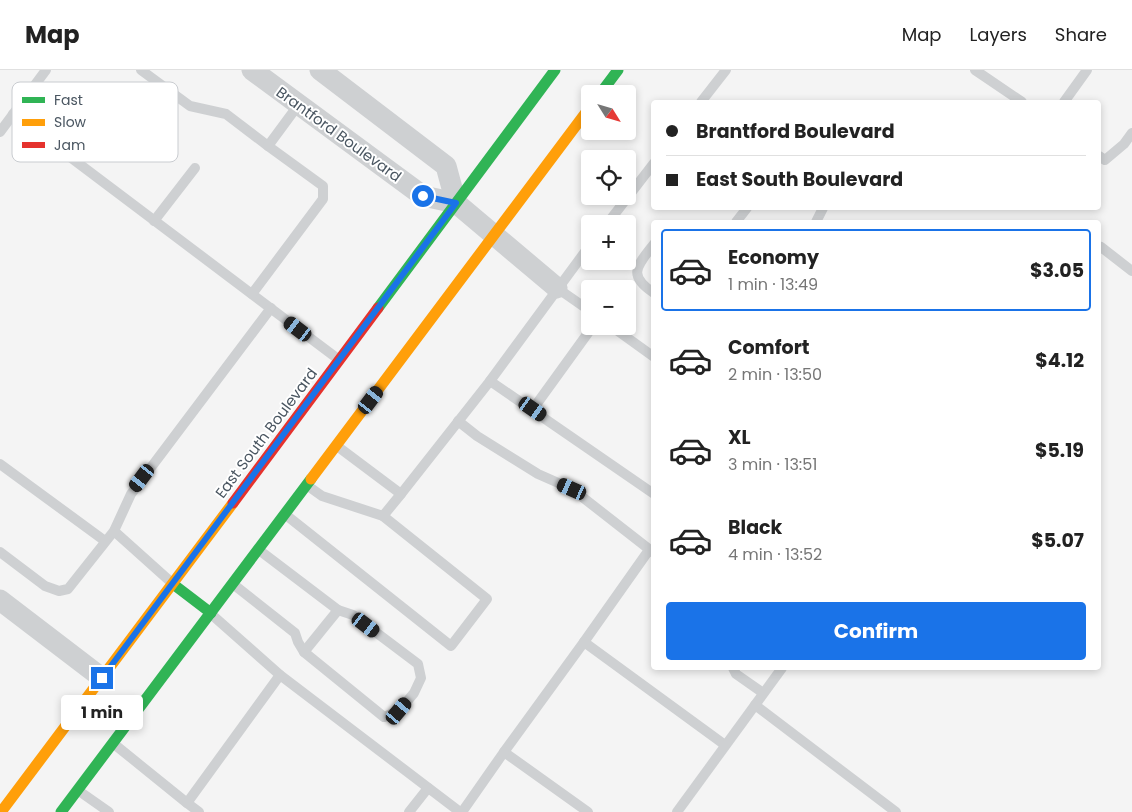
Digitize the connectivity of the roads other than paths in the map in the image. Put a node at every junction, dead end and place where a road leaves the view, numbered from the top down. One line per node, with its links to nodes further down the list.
1 (46, 70): 10 (lane)
2 (141, 70): 11 (lane)
3 (252, 70): 17 (street, Brantford Boulevard)
4 (554, 70): 28 (main road, East South Boulevard)
5 (618, 70): 12 (main road)
6 (726, 70): 14 (lane)
7 (975, 70): 15 (lane)
8 (1087, 70): 16 (lane)
9 (325, 72): 28 (street)
10 (37, 82)
11 (157, 82)
12 (607, 85)
13 (178, 97): 22 (lane)
14 (703, 100)
15 (1019, 100)
16 (1065, 100)
17 (298, 104): 22 (lane); 28 (street, Brantford Boulevard)
18 (12, 115): 20 (lane)
19 (581, 120): 33 (main road)
20 (0, 132)
21 (1132, 134): 23 (lane)
22 (268, 146): 40 (lane)
23 (1128, 146): 24 (lane)
24 (1101, 157)
25 (76, 162): 32 (lane)
26 (651, 167): 30 (lane)
27 (194, 168): 32 (lane)
28 (456, 203): 33 (street, Brantford Boulevard); 46 (main road, East South Boulevard)
29 (746, 210): 31 (lane)
30 (614, 215)
31 (738, 220)
32 (154, 221): 40 (lane)
33 (495, 235): 38 (street, Brantford Boulevard); 50 (main road)
34 (1101, 247): 37 (lane)
35 (651, 248): 39 (lane)
36 (581, 257): 38 (lane)
37 (1132, 271)
38 (557, 288): 41 (lane); 47 (lane)
39 (651, 291)
40 (252, 294): 42 (lane)
41 (581, 305)
42 (271, 308): 46 (lane); 57 (lane)
43 (586, 335): 48 (lane)
44 (623, 335): 45 (lane)
45 (651, 355)
46 (339, 360): 63 (main road, East South Boulevard)
47 (490, 380): 48 (lane); 49 (lane)
48 (533, 409): 53 (lane)
49 (458, 421): 54 (lane); 60 (lane)
50 (337, 446): 52 (main road); 54 (lane)
51 (0, 464): 58 (lane)
52 (307, 485): 55 (main road); 56 (lane)
53 (651, 492)
54 (401, 494): 56 (lane)
55 (285, 515): 56 (lane); 59 (main road)
56 (383, 516)
57 (114, 530): 58 (lane); 63 (lane)
58 (105, 541): 61 (lane)
59 (258, 550): 64 (main road); 66 (lane)
60 (651, 551)
61 (0, 552)
62 (651, 553): 68 (lane)
63 (173, 584): 67 (main road); 73 (main road, East South Boulevard)
64 (233, 584): 67 (main road); 69 (lane)
65 (0, 600): 73 (street)
66 (338, 610): 69 (lane); 69 (lane)
67 (211, 613): 72 (lane); 76 (main road)
68 (584, 642): 77 (lane); 78 (lane)
69 (304, 652)
70 (734, 670): 74 (lane)
71 (780, 670): 74 (lane)
72 (280, 676): 79 (lane); 83 (lane)
73 (102, 678): 82 (main road, East South Boulevard)
74 (763, 693): 75 (lane)
75 (754, 705): 77 (lane); 92 (lane)
76 (112, 743): 80 (main road); 83 (lane)
77 (725, 745): 91 (lane)
78 (504, 752): 89 (lane); 90 (lane)
79 (428, 788): 88 (lane); 89 (lane)
80 (78, 790): 85 (main road); 86 (lane)
81 (0, 791): 82 (lane)
82 (10, 798): 84 (main road, East South Boulevard)
83 (187, 802): 87 (lane)
84 (0, 812)
85 (60, 812)
86 (109, 812)
87 (199, 812)
88 (410, 812)
89 (461, 812)
90 (588, 812)
91 (677, 812)
92 (896, 812)

